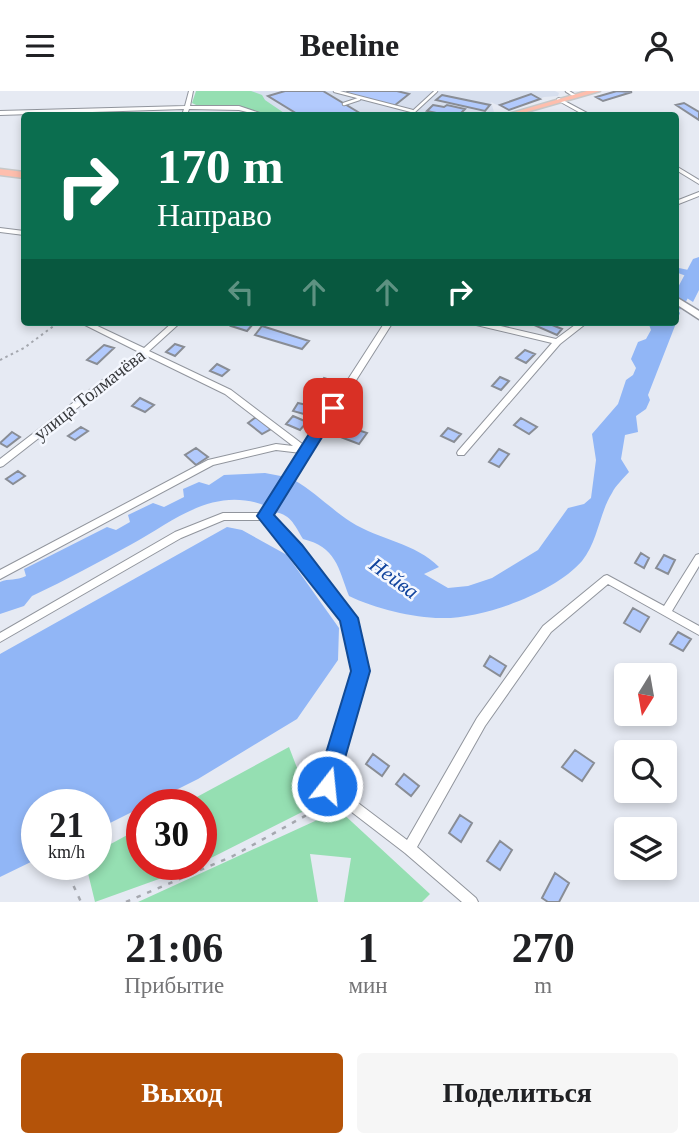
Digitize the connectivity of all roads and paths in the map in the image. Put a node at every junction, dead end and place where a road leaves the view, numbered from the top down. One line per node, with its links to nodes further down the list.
1 (191, 91): 9 (street)
2 (335, 91): 6 (lane)
3 (436, 91): 15 (lane)
4 (596, 91): 5 (main road)
5 (571, 93): 7 (main road)
6 (359, 99): 8 (lane); 14 (lane)
7 (559, 99): 16 (main road); 17 (street)
8 (344, 104)
9 (187, 107): 11 (street); 12 (street); 13 (street)
10 (21, 112): 18 (street)
11 (31, 112)
12 (185, 112)
13 (253, 112)
14 (407, 112)
15 (412, 112)
16 (518, 112)
17 (582, 112)
18 (0, 113)
19 (679, 170): 22 (street)
20 (0, 172): 21 (main road)
21 (21, 175)
22 (699, 181)
23 (699, 194): 24 (street)
24 (679, 202)
25 (0, 230): 26 (street)
26 (21, 233)
27 (679, 302): 28 (main road)
28 (699, 316)
29 (54, 326): 37 (path)
30 (91, 326): 36 (street)
31 (173, 326): 36 (street, улица Толмачёва)
32 (386, 326): 38 (street)
33 (491, 326): 35 (street)
34 (579, 326): 35 (street)
35 (557, 342): 39 (street)
36 (144, 352): 38 (street); 40 (street, улица Толмачёва)
37 (0, 360)
38 (306, 451): 41 (street); 43 (street)
39 (461, 453)
40 (0, 464)
41 (265, 516): 46 (street); 47 (street)
42 (699, 558): 44 (street)
43 (0, 575)
44 (666, 612): 45 (street); 48 (street)
45 (699, 631)
46 (0, 638)
47 (340, 796): 48 (street); 51 (path)
48 (409, 849): 52 (street)
49 (71, 880): 50 (path)
50 (81, 902)
51 (126, 902)
52 (472, 902)

